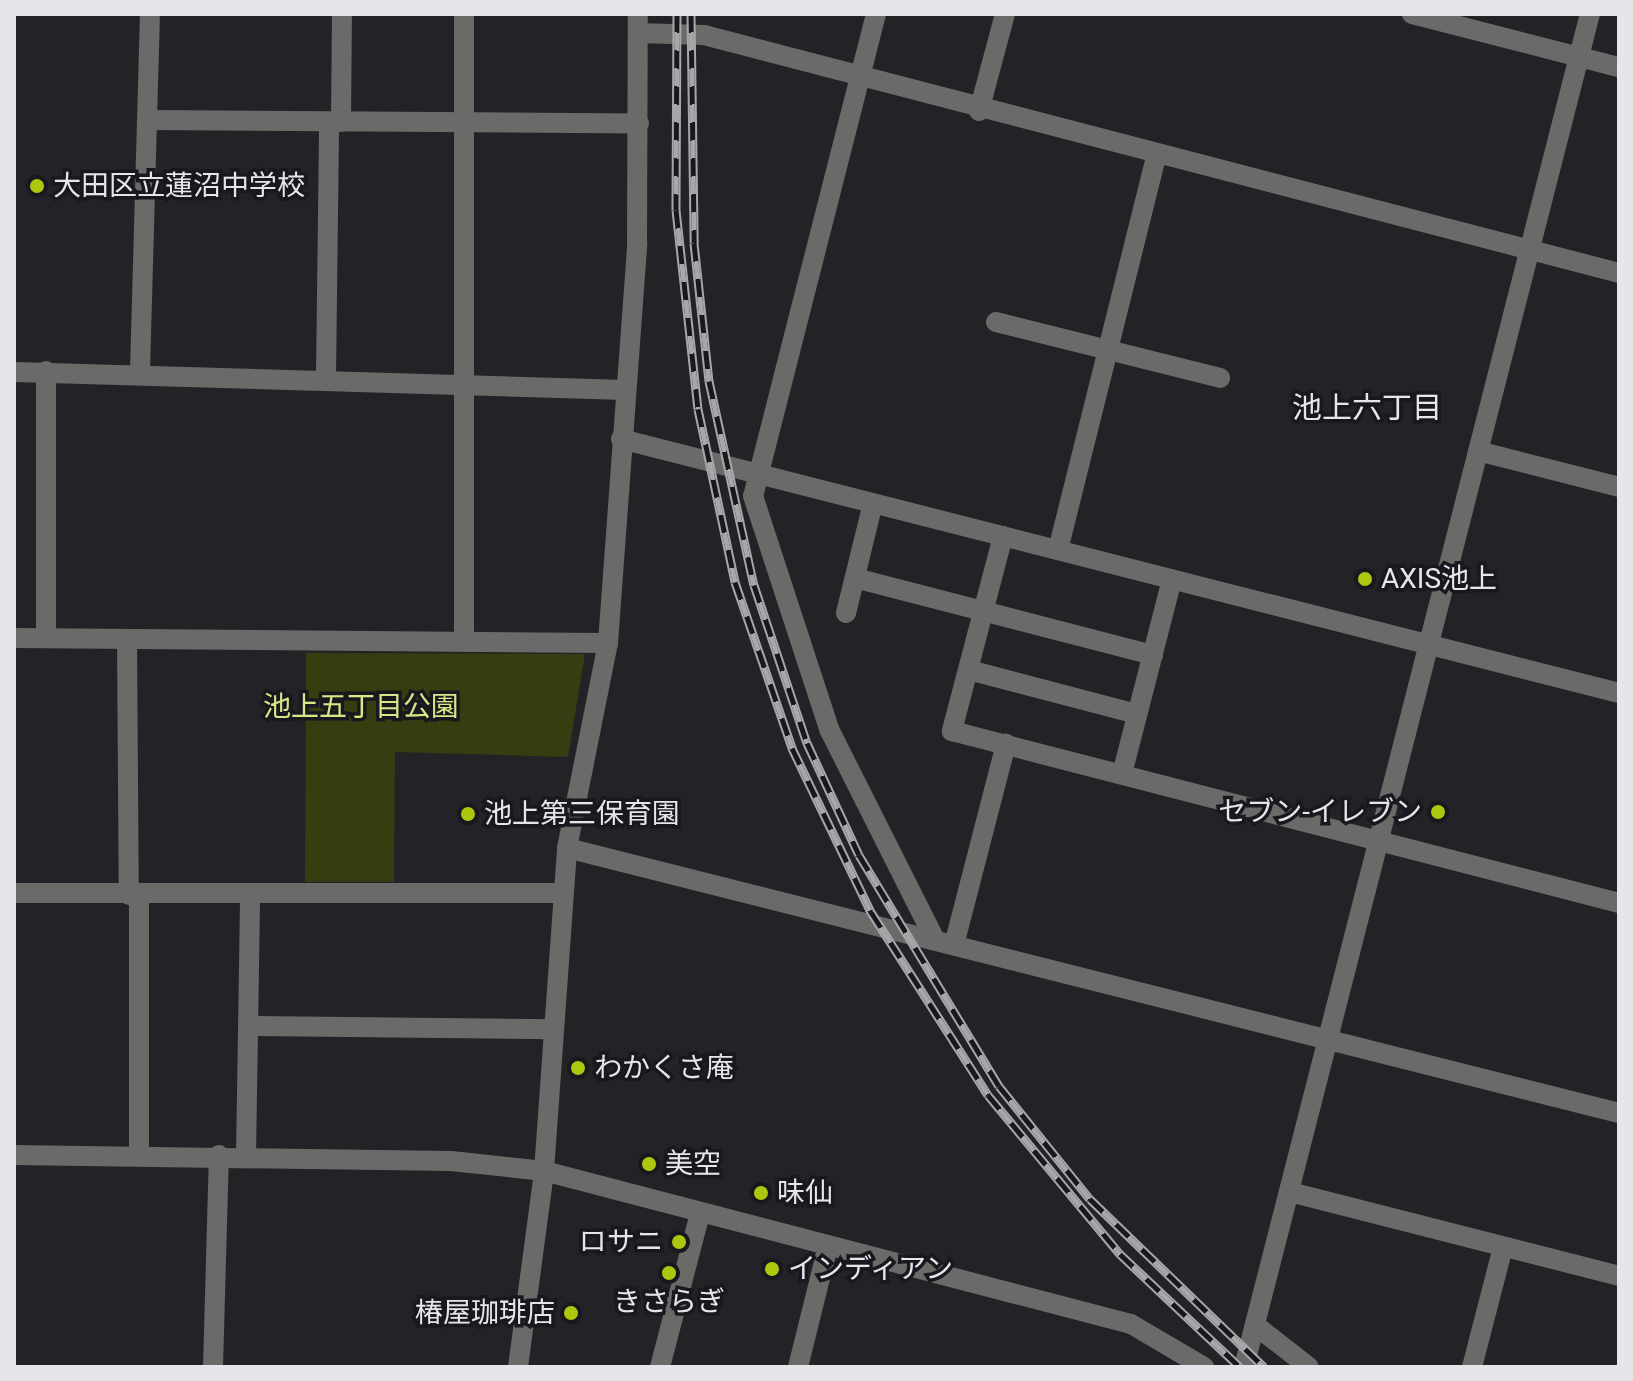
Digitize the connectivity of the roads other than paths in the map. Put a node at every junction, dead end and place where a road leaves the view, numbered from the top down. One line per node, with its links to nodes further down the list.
1 (150, 14): 13 (street)
2 (342, 14): 14 (street)
3 (464, 14): 15 (street)
4 (876, 14): 11 (street)
5 (1005, 14): 12 (street)
6 (1412, 14): 9 (street)
7 (1590, 14): 9 (street)
8 (638, 24): 11 (street); 16 (street)
9 (1579, 57): 10 (street); 18 (street)
10 (1619, 67)
11 (859, 81): 12 (street); 31 (street)
12 (979, 111): 17 (street)
13 (150, 120): 14 (street); 23 (street)
14 (335, 122): 15 (street); 25 (street)
15 (464, 122): 16 (street); 27 (street)
16 (639, 123): 28 (street)
17 (1156, 156): 18 (street); 21 (street)
18 (1529, 250): 19 (street); 30 (street)
19 (1619, 273)
20 (996, 322): 21 (street)
21 (1107, 350): 26 (street); 35 (street)
22 (46, 371): 23 (street); 24 (street); 41 (street)
23 (140, 371): 25 (street)
24 (14, 372)
25 (326, 377): 27 (street)
26 (1220, 378)
27 (464, 385): 28 (street); 43 (street)
28 (626, 390): 29 (street)
29 (621, 439): 31 (street); 44 (street)
30 (1478, 451): 32 (street); 45 (street)
31 (757, 473): 33 (street); 59 (street)
32 (1619, 487)
33 (873, 503): 34 (street); 36 (street)
34 (1003, 536): 35 (street); 38 (street)
35 (1058, 550): 37 (street)
36 (855, 578): 38 (street); 39 (street)
37 (1172, 579): 45 (street); 46 (street)
38 (984, 612): 46 (street); 47 (street)
39 (846, 613)
40 (14, 638): 41 (street)
41 (46, 638): 42 (street)
42 (127, 639): 43 (street); 56 (street)
43 (464, 642): 44 (street)
44 (608, 643): 53 (street)
45 (1429, 644): 48 (street); 52 (street)
46 (1153, 655): 49 (street)
47 (969, 670): 49 (street); 50 (street)
48 (1619, 693)
49 (1137, 714): 51 (street)
50 (1006, 744): 51 (street); 59 (street)
51 (1122, 774): 52 (street)
52 (1379, 841): 58 (street); 62 (street)
53 (567, 848): 55 (street); 59 (street)
54 (14, 893): 56 (street)
55 (562, 893): 57 (street); 61 (street)
56 (134, 895): 57 (street); 65 (street)
57 (250, 895): 60 (street)
58 (1619, 903)
59 (944, 942): 62 (street)
60 (248, 1026): 61 (street); 67 (street)
61 (554, 1029): 68 (street)
62 (1329, 1038): 63 (street); 69 (street)
63 (1619, 1113)
64 (14, 1155): 65 (street)
65 (139, 1155): 66 (street)
66 (219, 1155): 67 (street); 75 (street)
67 (246, 1157): 68 (street)
68 (544, 1171): 70 (street); 76 (street)
69 (1290, 1192): 72 (street); 74 (street)
70 (700, 1213): 71 (street); 77 (street)
71 (828, 1246): 78 (street); 79 (street)
72 (1503, 1247): 73 (street); 82 (street)
73 (1619, 1276)
74 (1255, 1325): 80 (street); 81 (street)
75 (213, 1367)
76 (518, 1367)
77 (660, 1367)
78 (798, 1367)
79 (1204, 1367)
80 (1244, 1367)
81 (1309, 1367)
82 (1472, 1367)

